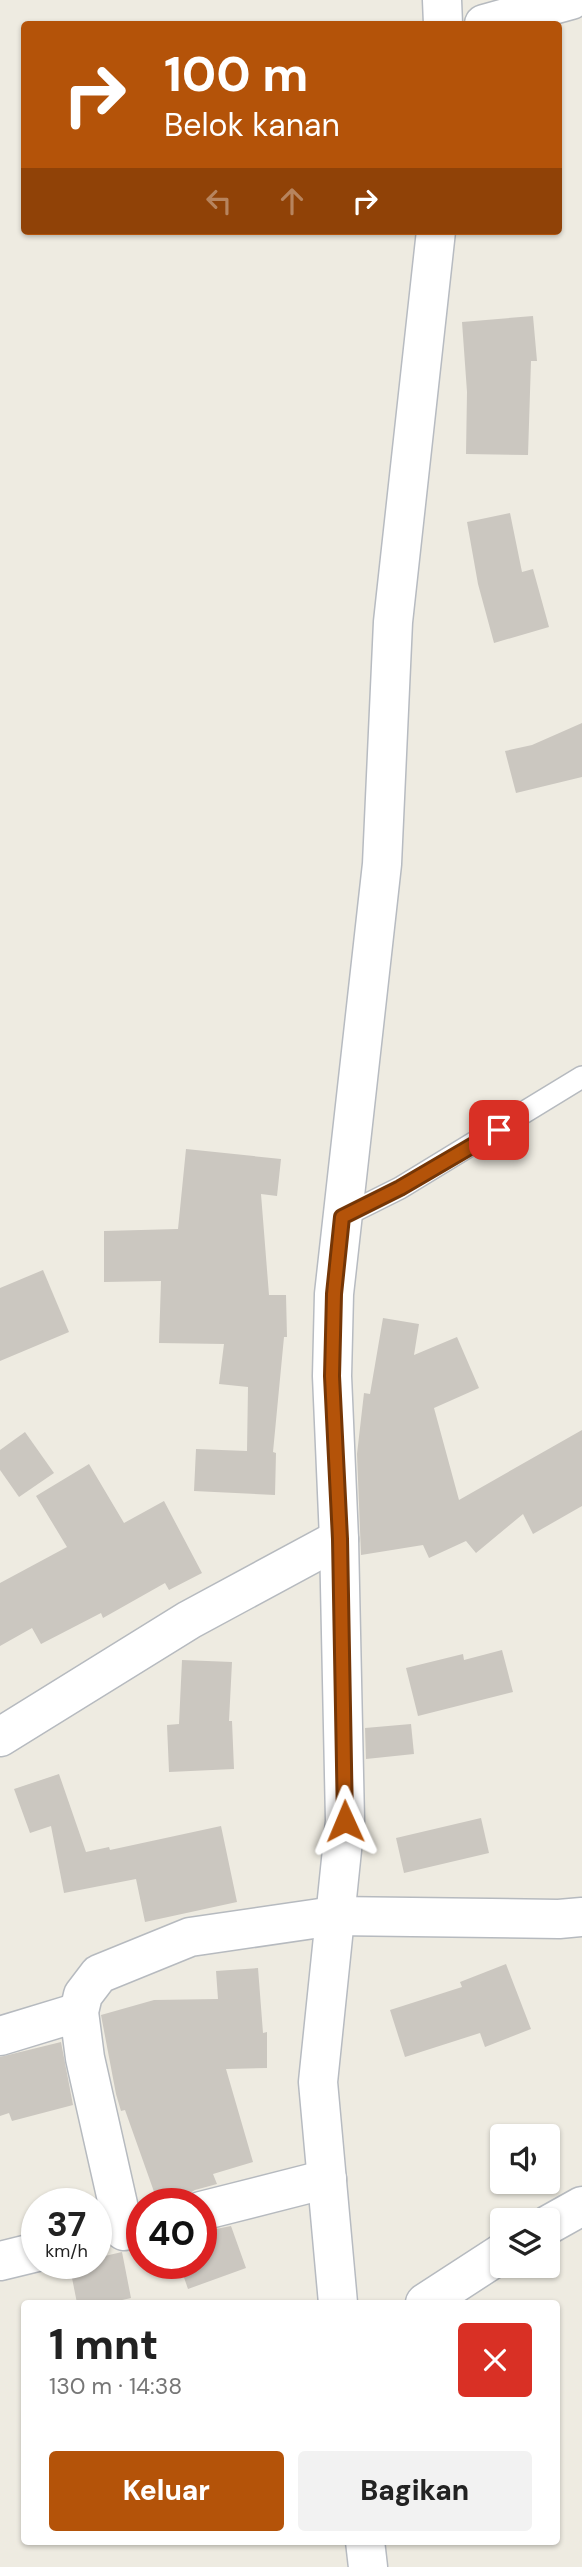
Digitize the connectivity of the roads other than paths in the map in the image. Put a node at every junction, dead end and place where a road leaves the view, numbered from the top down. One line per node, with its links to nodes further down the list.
1 (442, 0): 3 (street)
2 (571, 0): 4 (street)
3 (443, 21)
4 (495, 21)
5 (436, 235): 7 (street)
6 (582, 1077): 7 (lane)
7 (342, 1217): 8 (street)
8 (340, 1539): 9 (street); 10 (street)
9 (0, 1737)
10 (334, 1916): 11 (street); 12 (street); 14 (street)
11 (582, 1917)
12 (79, 2012): 13 (street); 18 (street)
13 (0, 2036)
14 (327, 2179): 16 (street); 22 (street)
15 (582, 2206): 17 (street)
16 (217, 2207)
17 (560, 2218)
18 (121, 2231)
19 (21, 2256): 20 (street)
20 (0, 2261)
21 (490, 2261): 23 (street)
22 (338, 2300)
23 (430, 2300)
24 (365, 2545): 25 (street)
25 (368, 2567)

